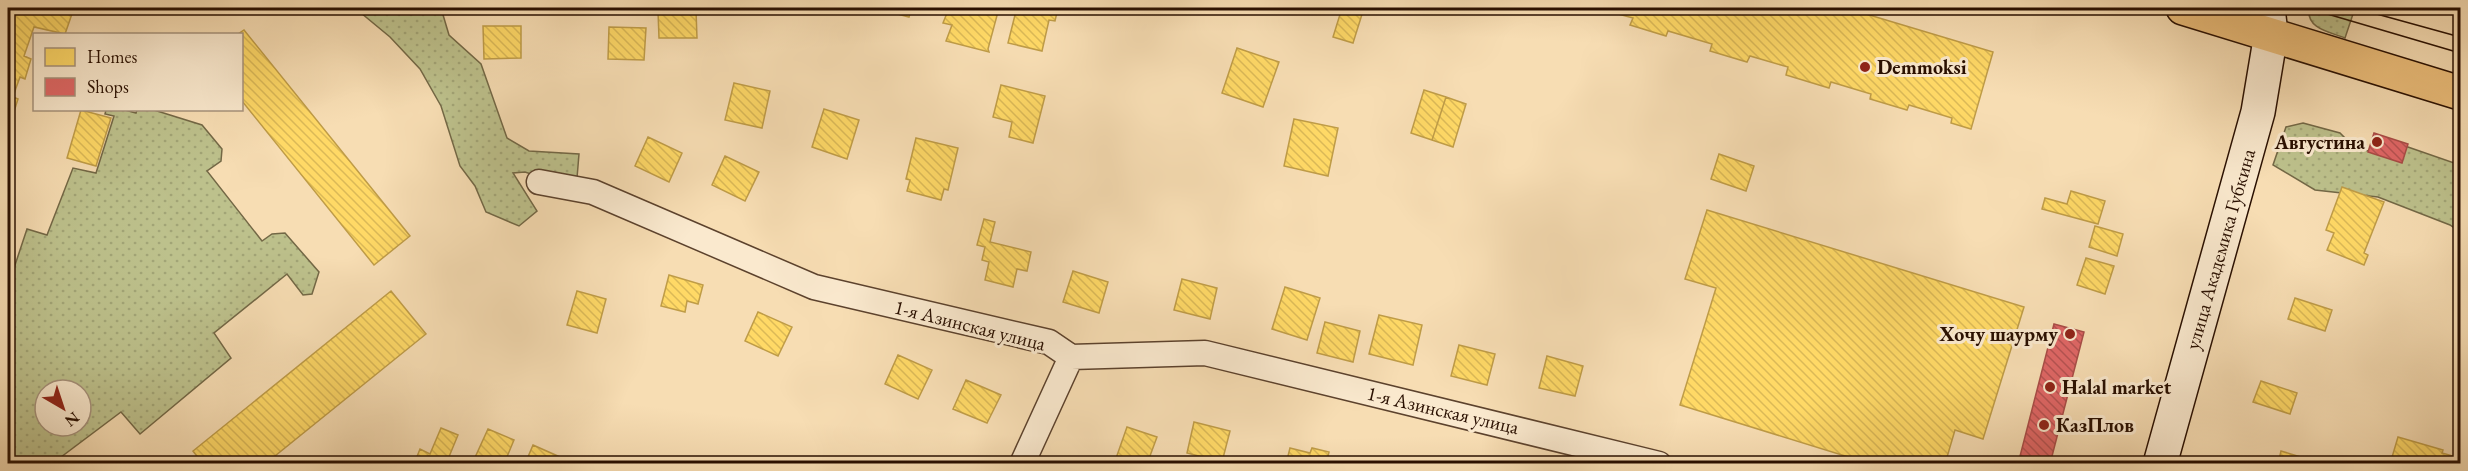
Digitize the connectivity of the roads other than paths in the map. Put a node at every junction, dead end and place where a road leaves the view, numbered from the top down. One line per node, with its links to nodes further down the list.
1 (2183, 8): 2 (main road)
2 (2274, 16): 3 (main road); 8 (street, улица Академика Губкина)
3 (2460, 93)
4 (540, 182): 5 (street, 1-я Азинская улица)
5 (1071, 357): 6 (street); 7 (street, 1-я Азинская улица)
6 (1022, 464)
7 (1659, 464)
8 (2160, 464)

